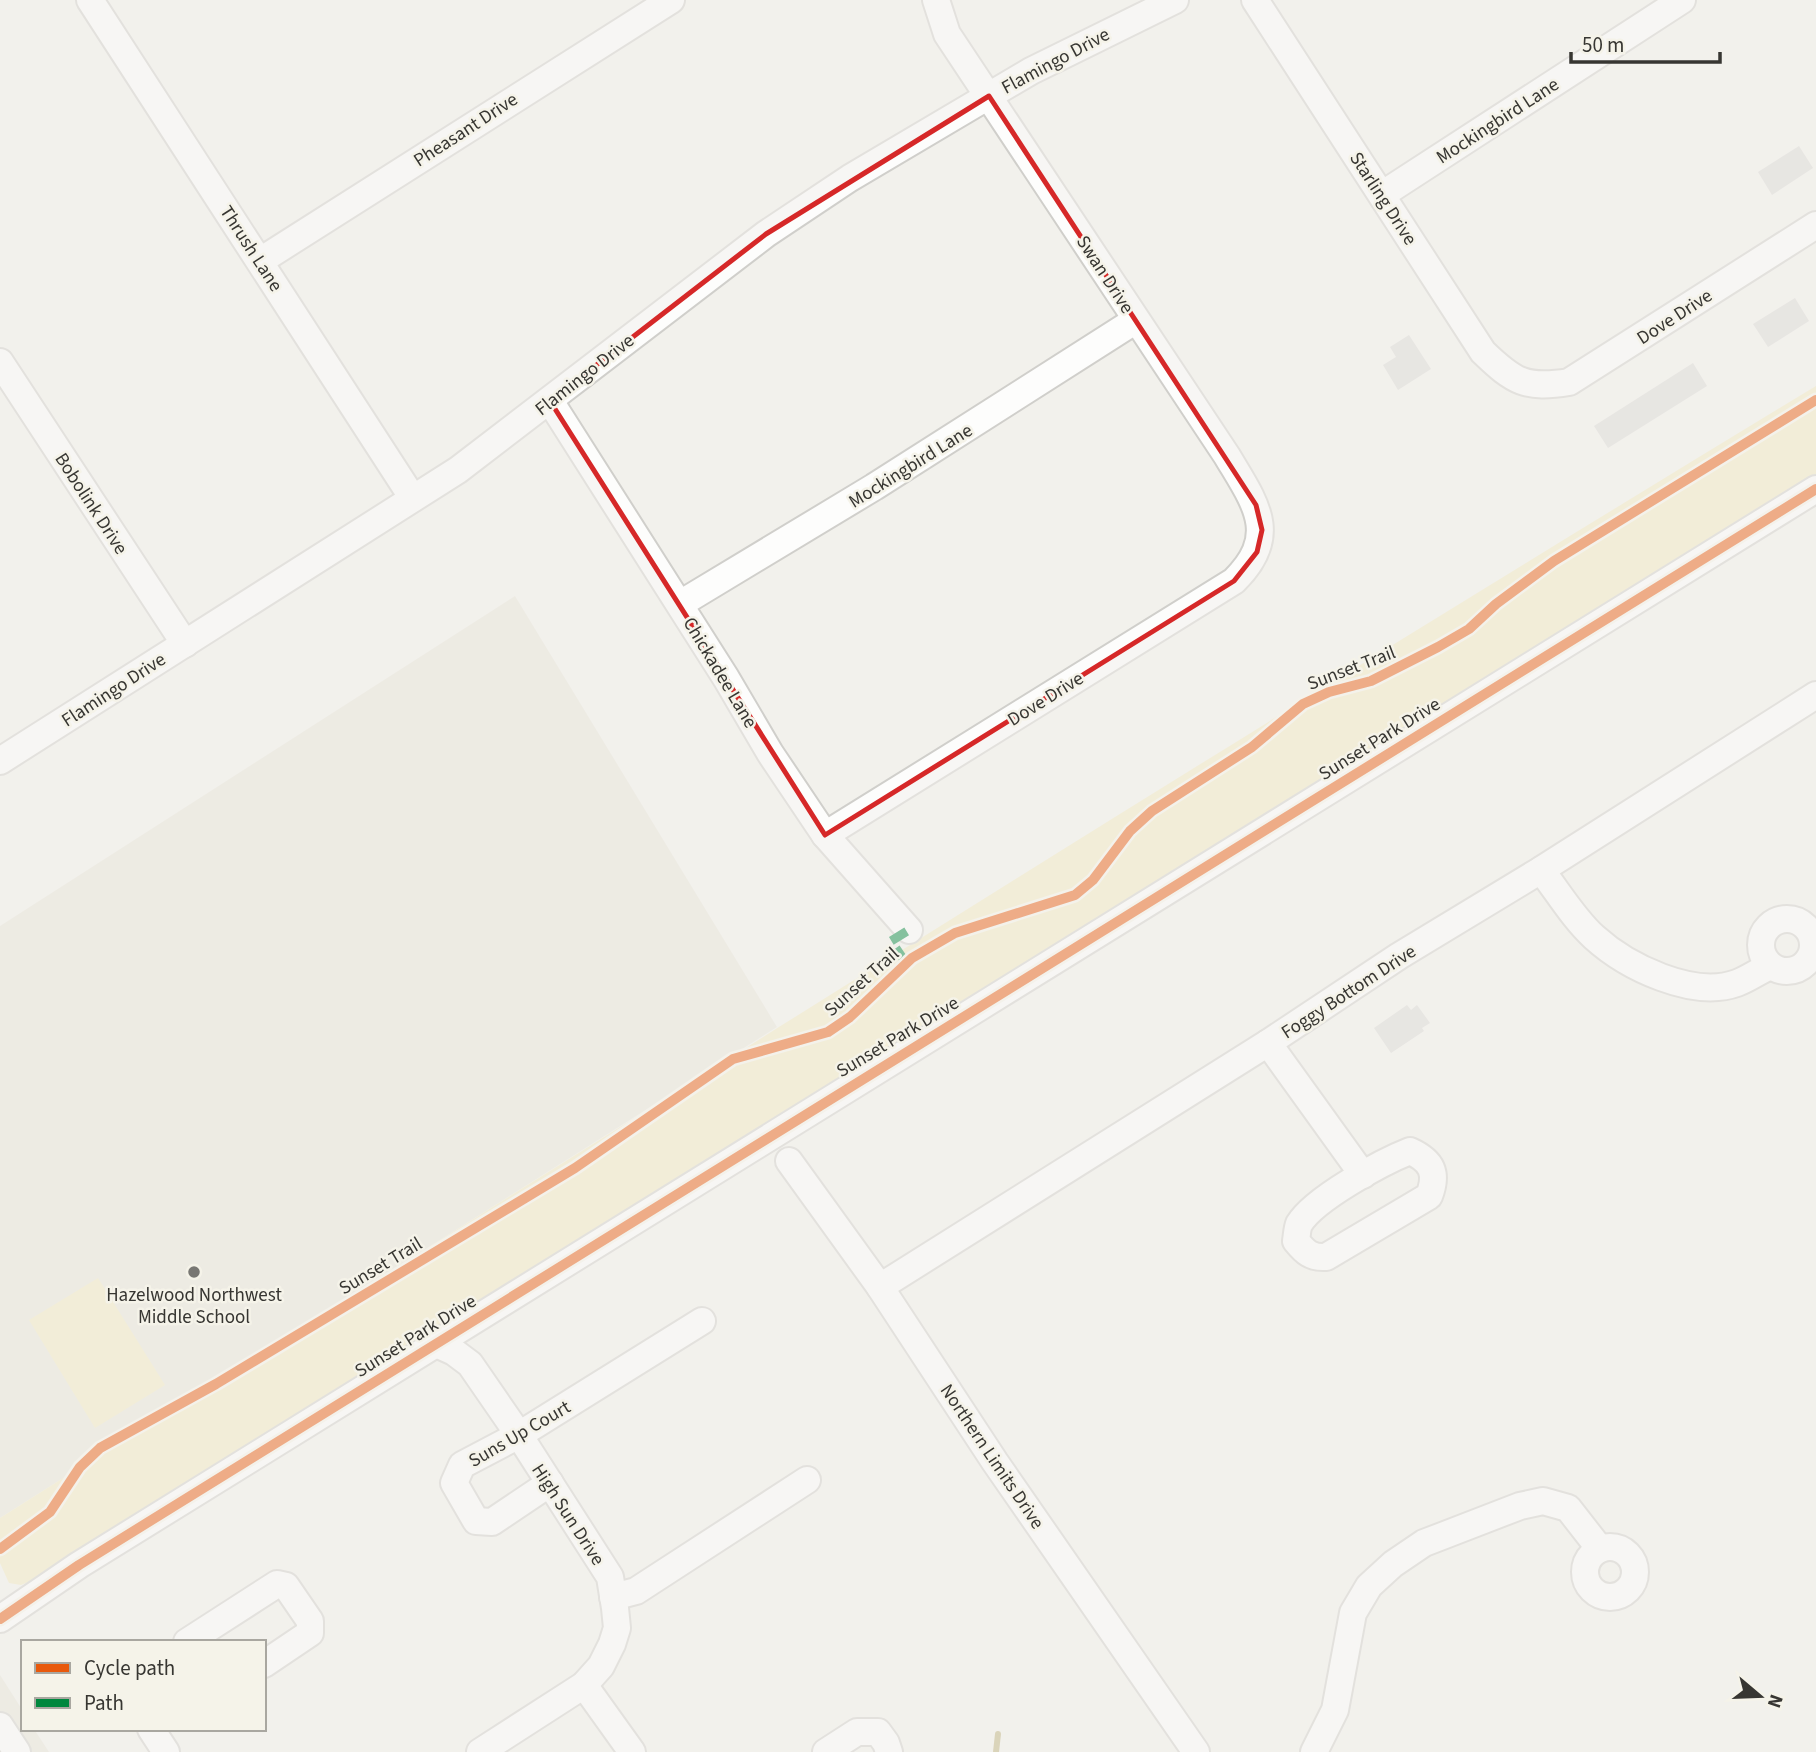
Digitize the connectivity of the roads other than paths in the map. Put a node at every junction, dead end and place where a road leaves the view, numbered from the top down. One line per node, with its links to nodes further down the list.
1 (90, 0): 10 (street, Thrush Lane)
2 (671, 0): 10 (street, Pheasant Drive)
3 (936, 0): 7 (street, Swan Drive)
4 (1175, 0): 7 (street, Flamingo Drive)
5 (1255, 0): 8 (street, Starling Drive)
6 (1682, 0): 8 (street, Mockingbird Lane)
7 (989, 96): 11 (street, Swan Drive); 14 (street, Flamingo Drive)
8 (1383, 194): 13 (street, Starling Drive)
9 (1816, 225): 13 (street, Dove Drive)
10 (260, 261): 16 (street, Thrush Lane)
11 (1136, 320): 17 (street, Swan Drive); 18 (street, Mockingbird Lane)
12 (0, 362): 19 (street, Bobolink Drive)
13 (1525, 385)
14 (550, 401): 16 (street, Flamingo Drive); 18 (street, Chickadee Lane)
15 (1816, 489): 31 (street, Sunset Park Drive)
16 (412, 497): 19 (street, Flamingo Drive)
17 (1257, 552): 22 (street, Dove Drive)
18 (680, 604): 22 (street, Chickadee Lane)
19 (184, 643): 21 (street, Flamingo Drive)
20 (1816, 695): 23 (street, Foggy Bottom Drive)
21 (0, 761)
22 (825, 835): 24 (street, Chickadee Lane)
23 (1541, 870): 25 (street); 26 (street, Foggy Bottom Drive)
24 (909, 930)
25 (1770, 966)
26 (1268, 1043): 28 (street); 29 (street, Foggy Bottom Drive)
27 (789, 1161): 29 (street, Northern Limits Drive)
28 (1363, 1175): 28 (street)
29 (880, 1287): 47 (street, Northern Limits Drive)
30 (702, 1321): 32 (street, Suns Up Court)
31 (434, 1343): 32 (street, High Sun Drive); 37 (street, Sunset Park Drive)
32 (519, 1435): 34 (street, High Sun Drive); 34 (street, Suns Up Court)
33 (807, 1480): 36 (street)
34 (550, 1483): 36 (street, High Sun Drive)
35 (1600, 1549): 48 (street)
36 (613, 1597): 40 (street, High Sun Drive)
37 (0, 1619)
38 (190, 1640): 39 (street)
39 (266, 1663)
40 (584, 1685): 43 (street, High Sun Drive); 44 (street)
41 (0, 1726): 42 (street)
42 (17, 1752)
43 (480, 1752)
44 (632, 1752)
45 (827, 1752): 46 (street)
46 (889, 1752)
47 (1196, 1752)
48 (1314, 1752)

